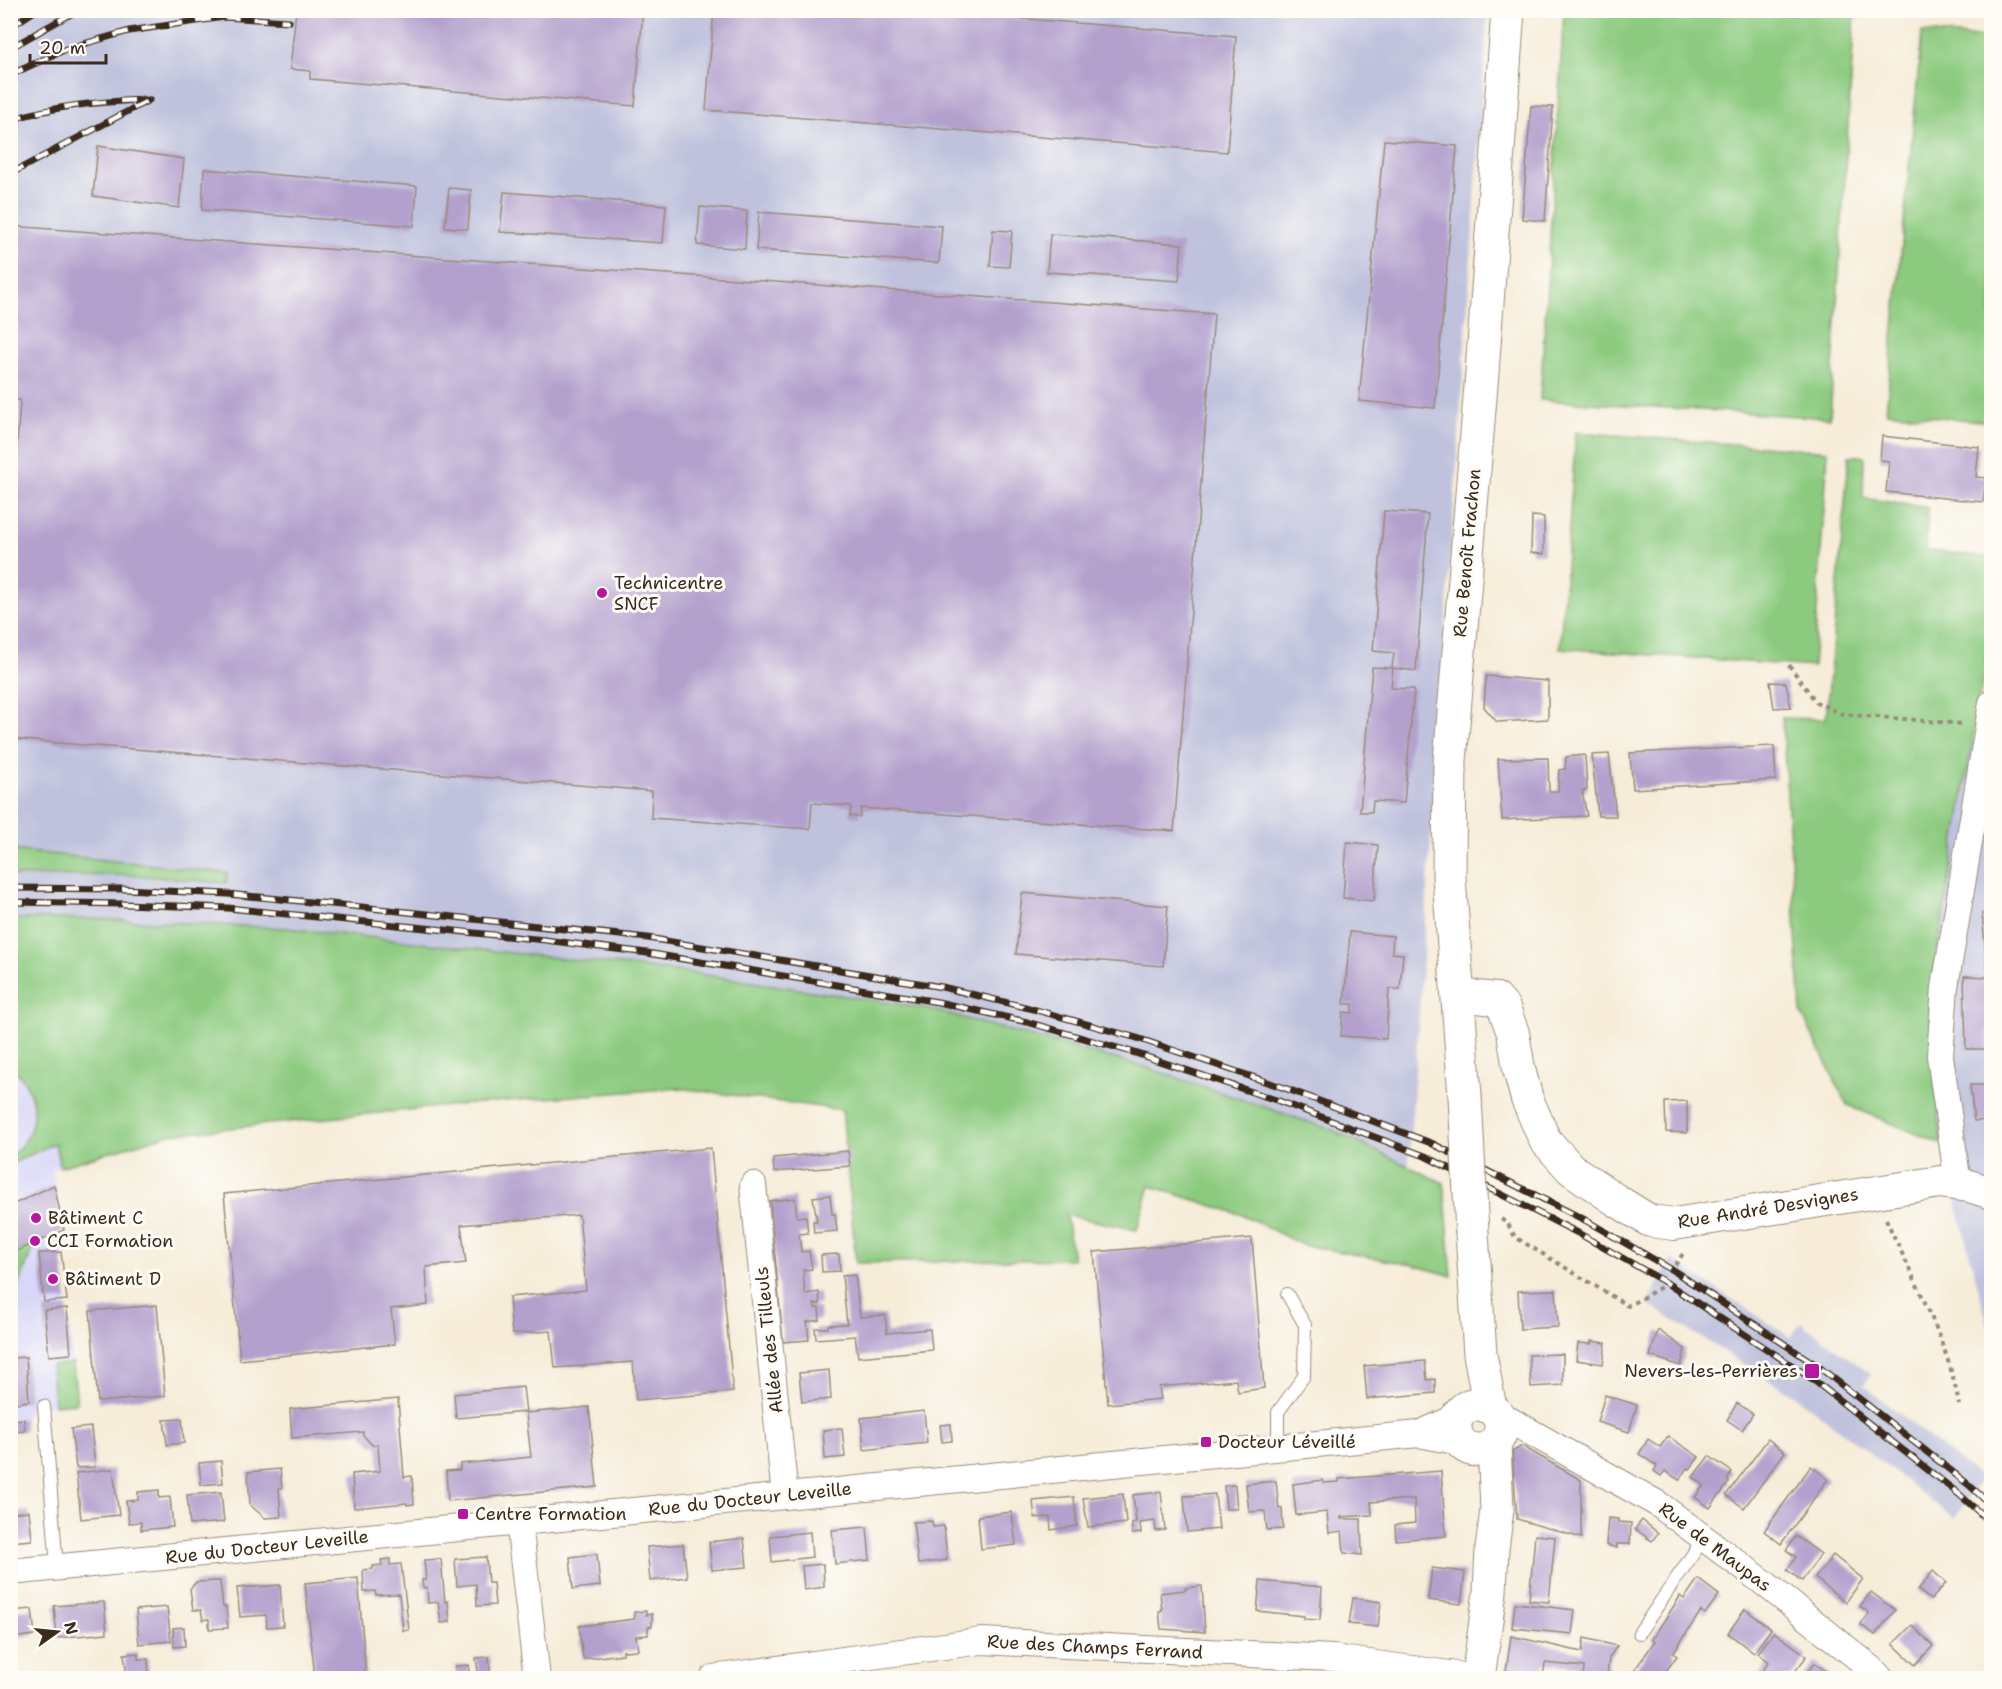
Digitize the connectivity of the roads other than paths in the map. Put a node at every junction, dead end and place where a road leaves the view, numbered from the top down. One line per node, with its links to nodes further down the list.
1 (1508, 10): 3 (main road, Rue Benoît Frachon)
2 (1990, 715): 4 (street)
3 (1458, 995): 4 (street, Rue André Desvignes); 9 (main road, Rue Benoît Frachon, bridge)
4 (1958, 1184): 6 (street, Rue André Desvignes)
5 (753, 1185): 11 (street, Allée des Tilleuls)
6 (1992, 1193)
7 (1287, 1294): 10 (lane)
8 (44, 1406): 14 (lane)
9 (1479, 1427): 10 (street, Rue du Docteur Leveille); 13 (street, Rue de Maupas); 19 (main road)
10 (1278, 1448): 11 (street, Rue du Docteur Leveille)
11 (785, 1496): 12 (street, Rue du Docteur Leveille)
12 (519, 1522): 14 (street, Rue du Docteur Leveille); 17 (street)
13 (1704, 1538): 16 (lane); 20 (street, Rue de Maupas)
14 (57, 1567): 15 (street, Rue du Docteur Leveille)
15 (10, 1572)
16 (1639, 1633)
17 (537, 1678)
18 (713, 1678): 19 (street, Rue des Champs Ferrand)
19 (1478, 1678)
20 (1880, 1678)

